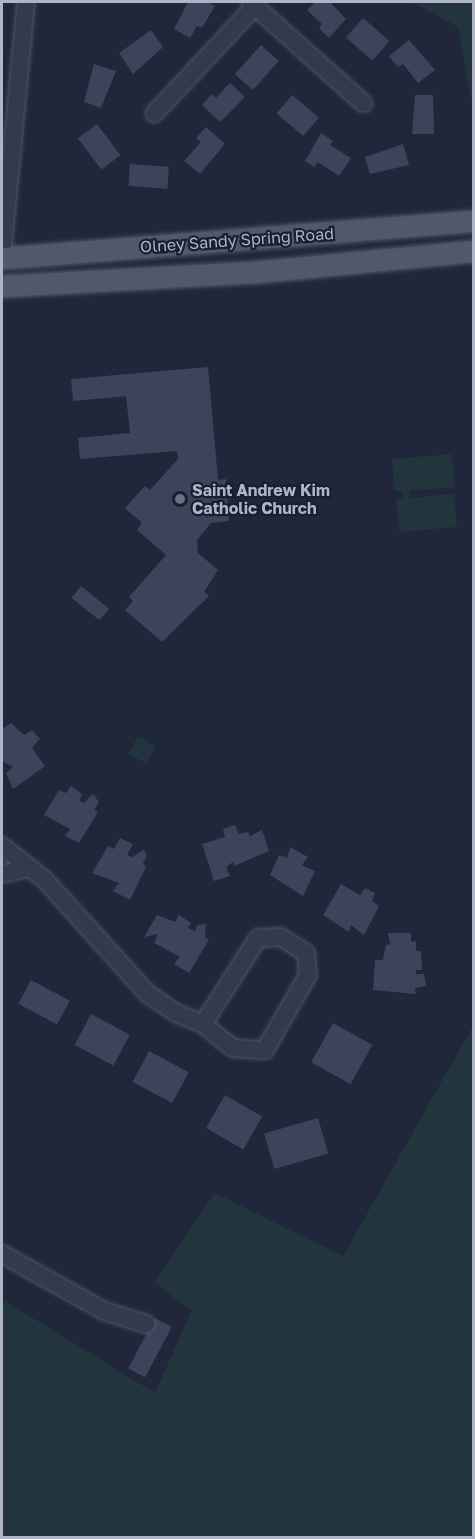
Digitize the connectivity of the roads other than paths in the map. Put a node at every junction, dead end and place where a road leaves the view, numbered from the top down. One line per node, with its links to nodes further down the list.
1 (24, 4): 5 (street)
2 (252, 4): 3 (street); 4 (street)
3 (363, 103)
4 (153, 114)
5 (7, 127): 8 (street)
6 (474, 221): 8 (main road, Olney Sandy Spring Road)
7 (474, 251): 9 (main road, Olney Sandy Spring Road)
8 (2, 257)
9 (2, 285)
10 (2, 846): 11 (street)
11 (29, 868): 12 (street); 13 (street)
12 (2, 874)
13 (203, 1024): 13 (street)
14 (2, 1254): 15 (street)
15 (146, 1324)

